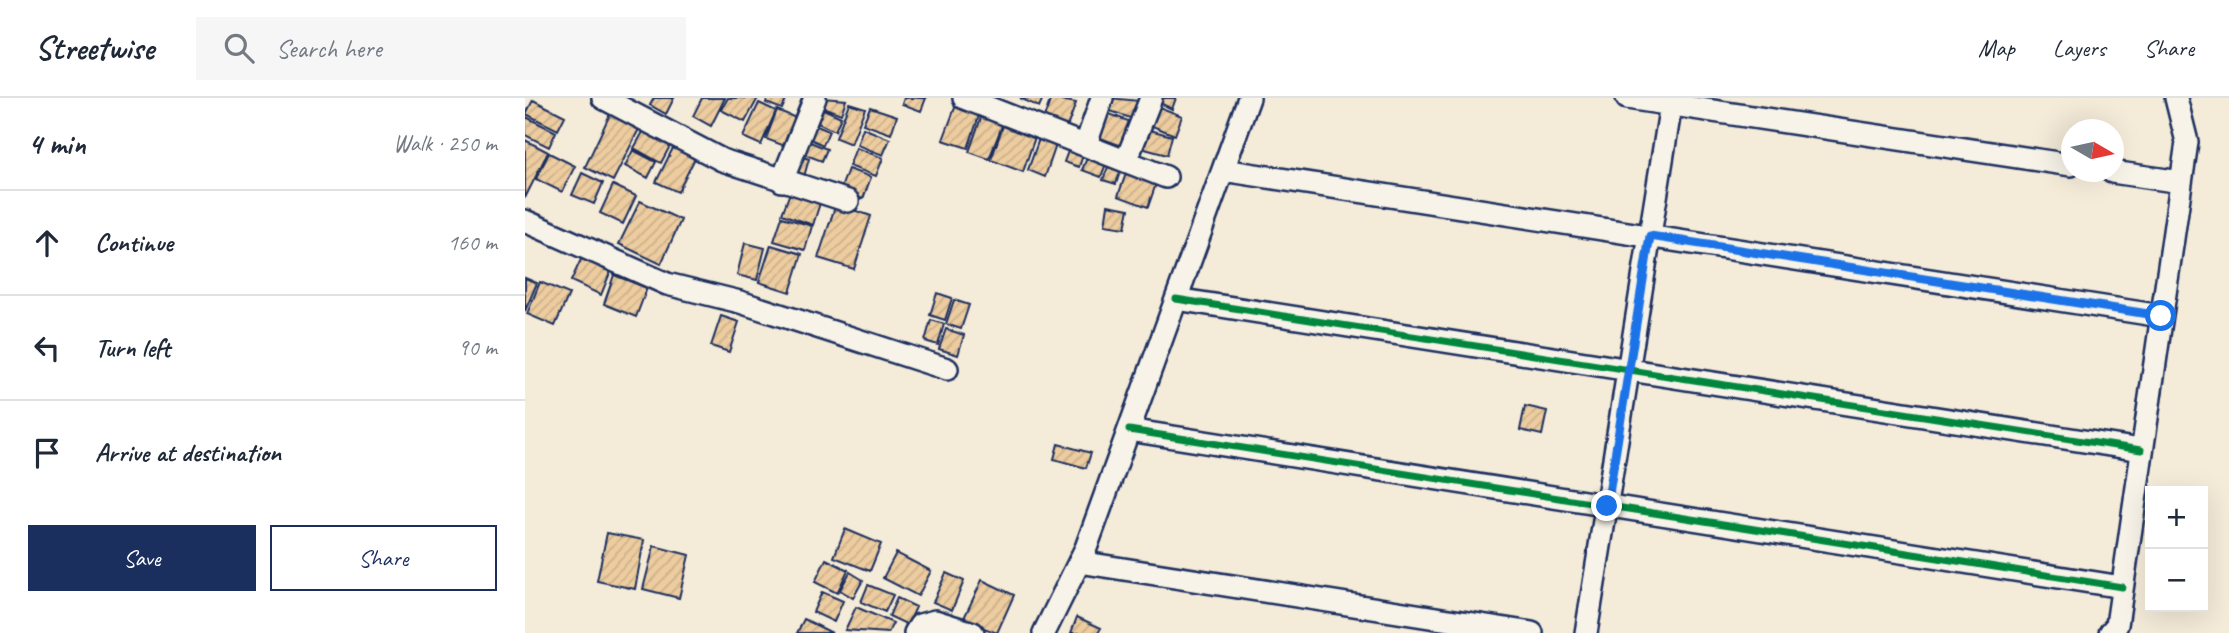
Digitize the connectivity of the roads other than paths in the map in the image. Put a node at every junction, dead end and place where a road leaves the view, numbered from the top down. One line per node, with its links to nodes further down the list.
1 (603, 98): 16 (street)
2 (815, 98): 16 (street)
3 (964, 98): 10 (street)
4 (1102, 98): 10 (street)
5 (1151, 98): 11 (street)
6 (1249, 98): 13 (street)
7 (1627, 98): 9 (street)
8 (2176, 98): 17 (street)
9 (1671, 101): 12 (street); 20 (street)
10 (1086, 144): 11 (street)
11 (1126, 161): 15 (street)
12 (2061, 163)
13 (1223, 170): 20 (street); 21 (street)
14 (2124, 174): 17 (street)
15 (1166, 177)
16 (782, 181): 18 (street)
17 (2181, 182): 22 (street)
18 (848, 201)
19 (525, 221): 23 (street)
20 (1650, 236): 22 (street); 24 (street)
21 (1177, 299): 24 (street); 25 (street)
22 (2161, 316): 26 (street)
23 (947, 369)
24 (1629, 370): 26 (street); 27 (street)
25 (1129, 430): 27 (street); 28 (street)
26 (2141, 450): 29 (street)
27 (1607, 506): 29 (street); 34 (street)
28 (1079, 562): 32 (street); 33 (street)
29 (2122, 587): 35 (street)
30 (915, 633): 31 (street)
31 (972, 633)
32 (1044, 633)
33 (1532, 633)
34 (1587, 633)
35 (2110, 633)

